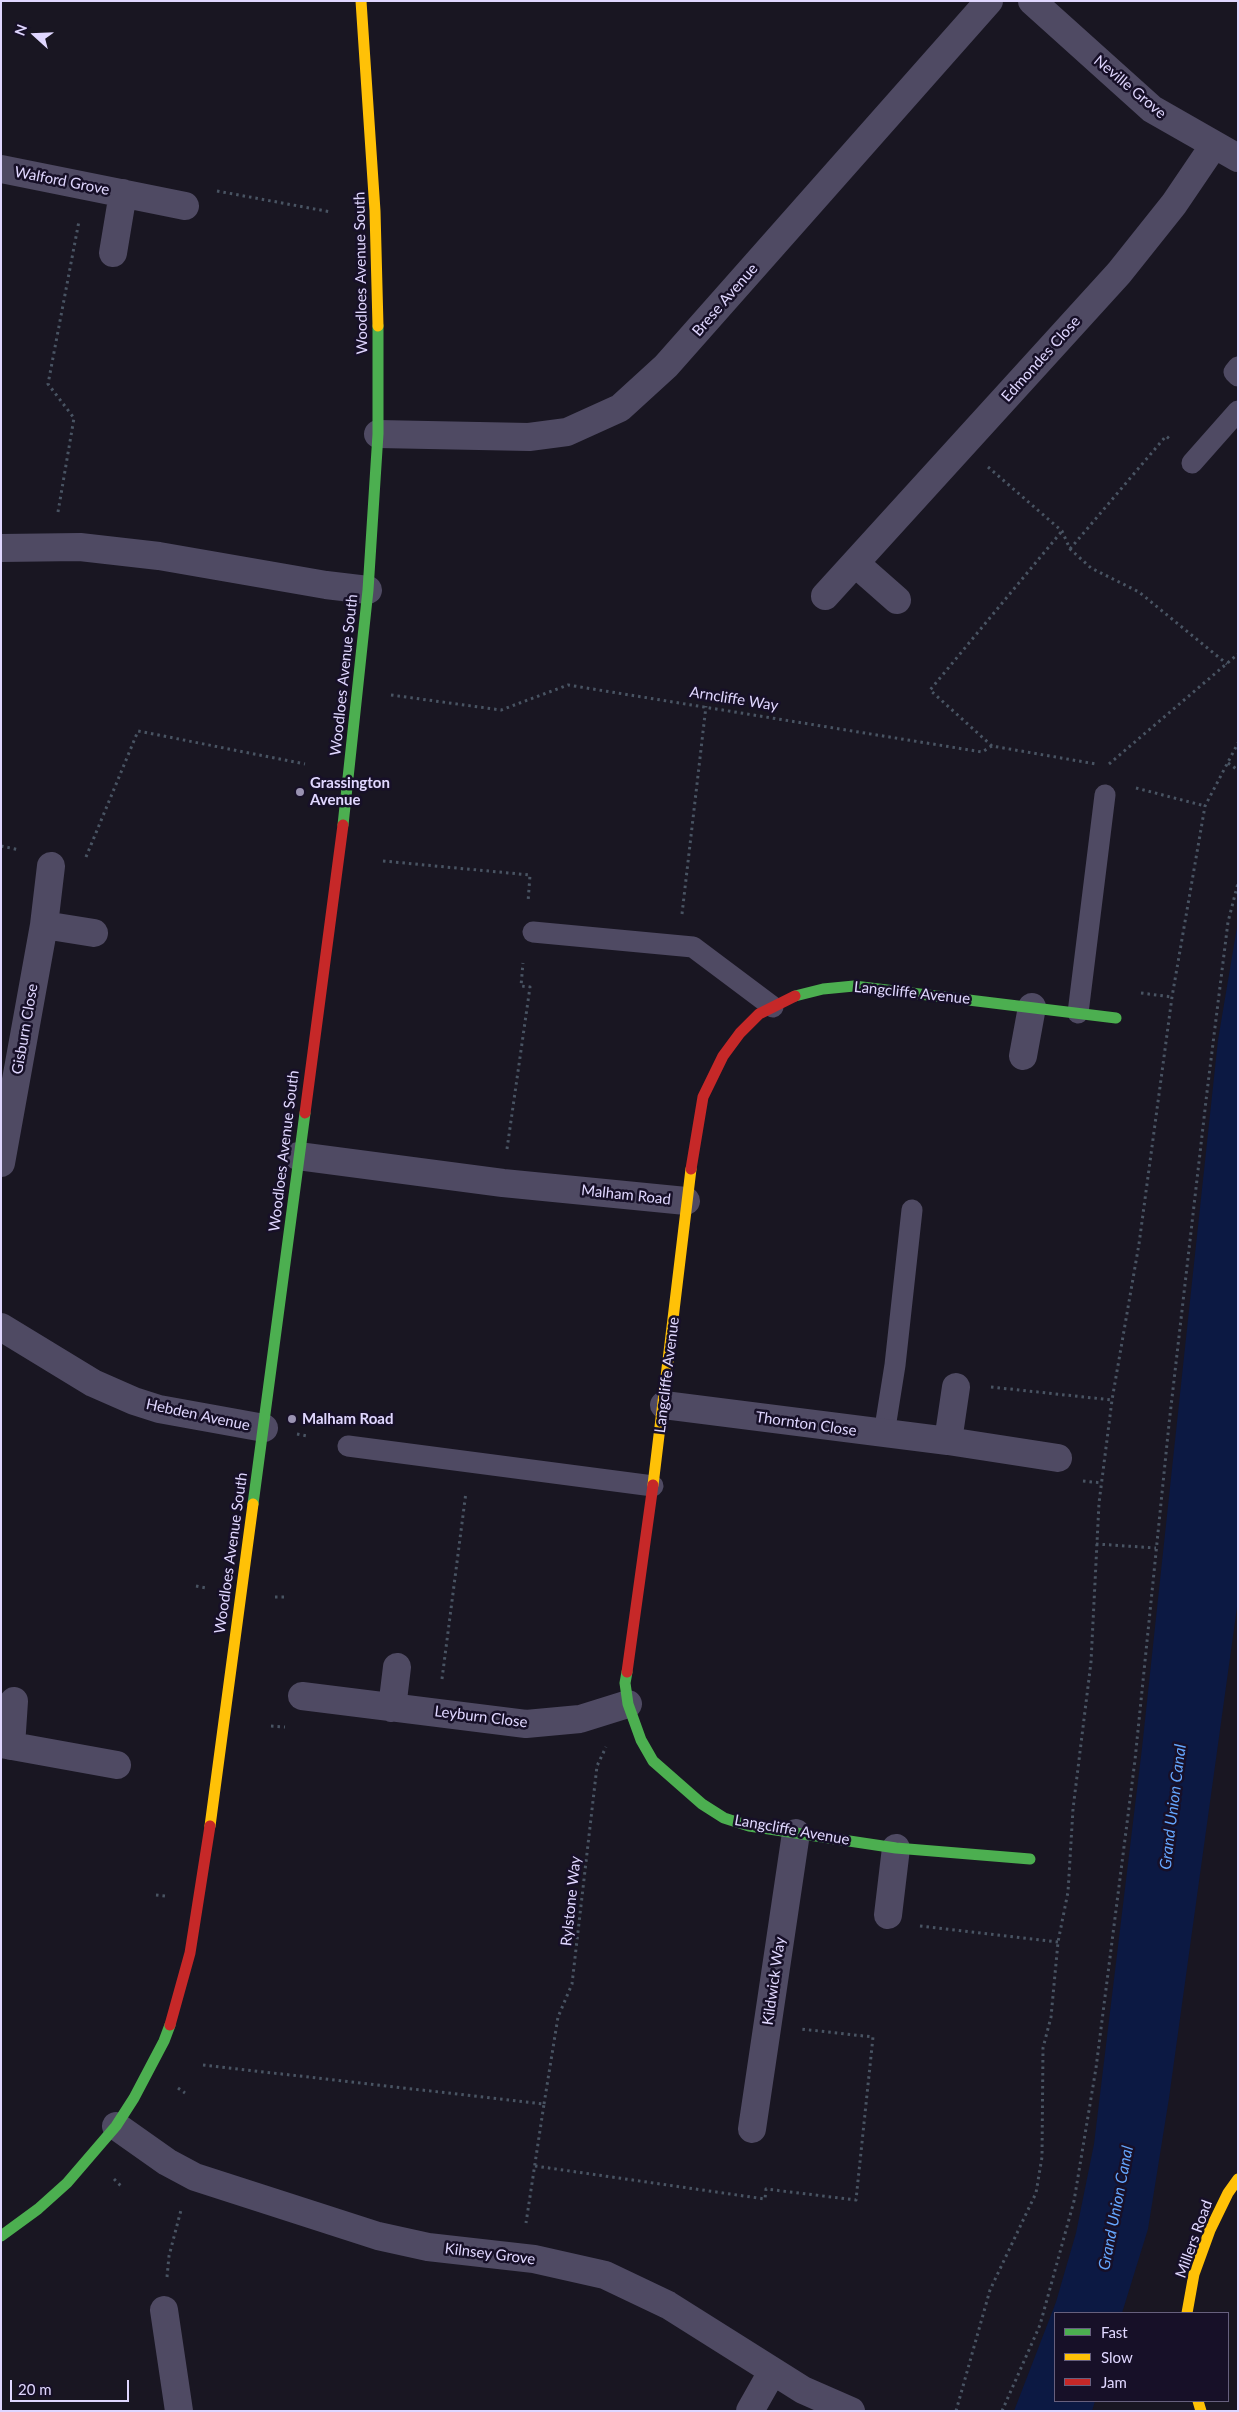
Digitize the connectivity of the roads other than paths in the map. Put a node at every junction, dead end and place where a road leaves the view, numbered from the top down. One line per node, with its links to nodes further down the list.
1 (361, 1): 13 (street, Woodloes Avenue South)
2 (989, 1): 13 (street, Brese Avenue)
3 (1032, 1): 4 (street, Neville Grove)
4 (1214, 145): 5 (street, Neville Grove); 16 (street, Edmondes Close)
5 (1238, 158)
6 (1, 169): 7 (street, Walford Grove)
7 (123, 193): 8 (street, Walford Grove); 9 (street, Walford Grove)
8 (185, 206)
9 (113, 253)
10 (1238, 368): 11 (lane)
11 (1238, 376)
12 (1238, 411): 14 (lane)
13 (378, 434): 17 (street, Woodloes Avenue South)
14 (1193, 462)
15 (1, 548): 17 (street)
16 (855, 563): 18 (street, Edmondes Close); 19 (street)
17 (368, 590): 30 (street, Woodloes Avenue South)
18 (825, 596)
19 (897, 600)
20 (1105, 795): 27 (lane)
21 (51, 866): 22 (street, Gisburn Close)
22 (44, 925): 24 (street); 31 (street, Gisburn Close)
23 (533, 932): 25 (lane)
24 (94, 933)
25 (773, 1007): 26 (street, Langcliffe Avenue); 32 (street, Langcliffe Avenue)
26 (1032, 1007): 27 (street, Langcliffe Avenue); 29 (street)
27 (1078, 1013): 28 (street, Langcliffe Avenue)
28 (1116, 1018)
29 (1023, 1056)
30 (298, 1156): 32 (street, Malham Road); 37 (street, Woodloes Avenue South)
31 (1, 1163)
32 (686, 1200): 36 (street, Langcliffe Avenue)
33 (912, 1210): 38 (lane)
34 (1, 1327): 37 (street, Hebden Avenue)
35 (956, 1387): 39 (street)
36 (664, 1405): 38 (street, Thornton Close); 42 (street, Langcliffe Avenue)
37 (264, 1428): 54 (street, Woodloes Avenue South)
38 (884, 1434): 39 (street, Thornton Close)
39 (948, 1441): 41 (street, Thornton Close)
40 (348, 1446): 42 (lane)
41 (1058, 1458)
42 (653, 1486): 46 (street, Langcliffe Avenue)
43 (397, 1667): 47 (street)
44 (302, 1696): 47 (street, Leyburn Close)
45 (14, 1701): 48 (street)
46 (628, 1704): 47 (street, Leyburn Close); 50 (street, Langcliffe Avenue)
47 (392, 1708)
48 (6, 1745): 49 (street)
49 (117, 1766)
50 (796, 1833): 51 (street, Langcliffe Avenue); 55 (street, Kildwick Way)
51 (896, 1848): 52 (street, Langcliffe Avenue); 53 (street)
52 (1030, 1859)
53 (888, 1915)
54 (116, 2126): 57 (street, Woodloes Avenue South); 60 (street, Kilnsey Grove)
55 (752, 2129)
56 (1238, 2179): 59 (street, Millers Road)
57 (1, 2236)
58 (164, 2310): 61 (street)
59 (1187, 2312)
60 (772, 2372): 62 (street); 63 (street, Kilnsey Grove)
61 (179, 2411)
62 (750, 2411)
63 (851, 2411)

